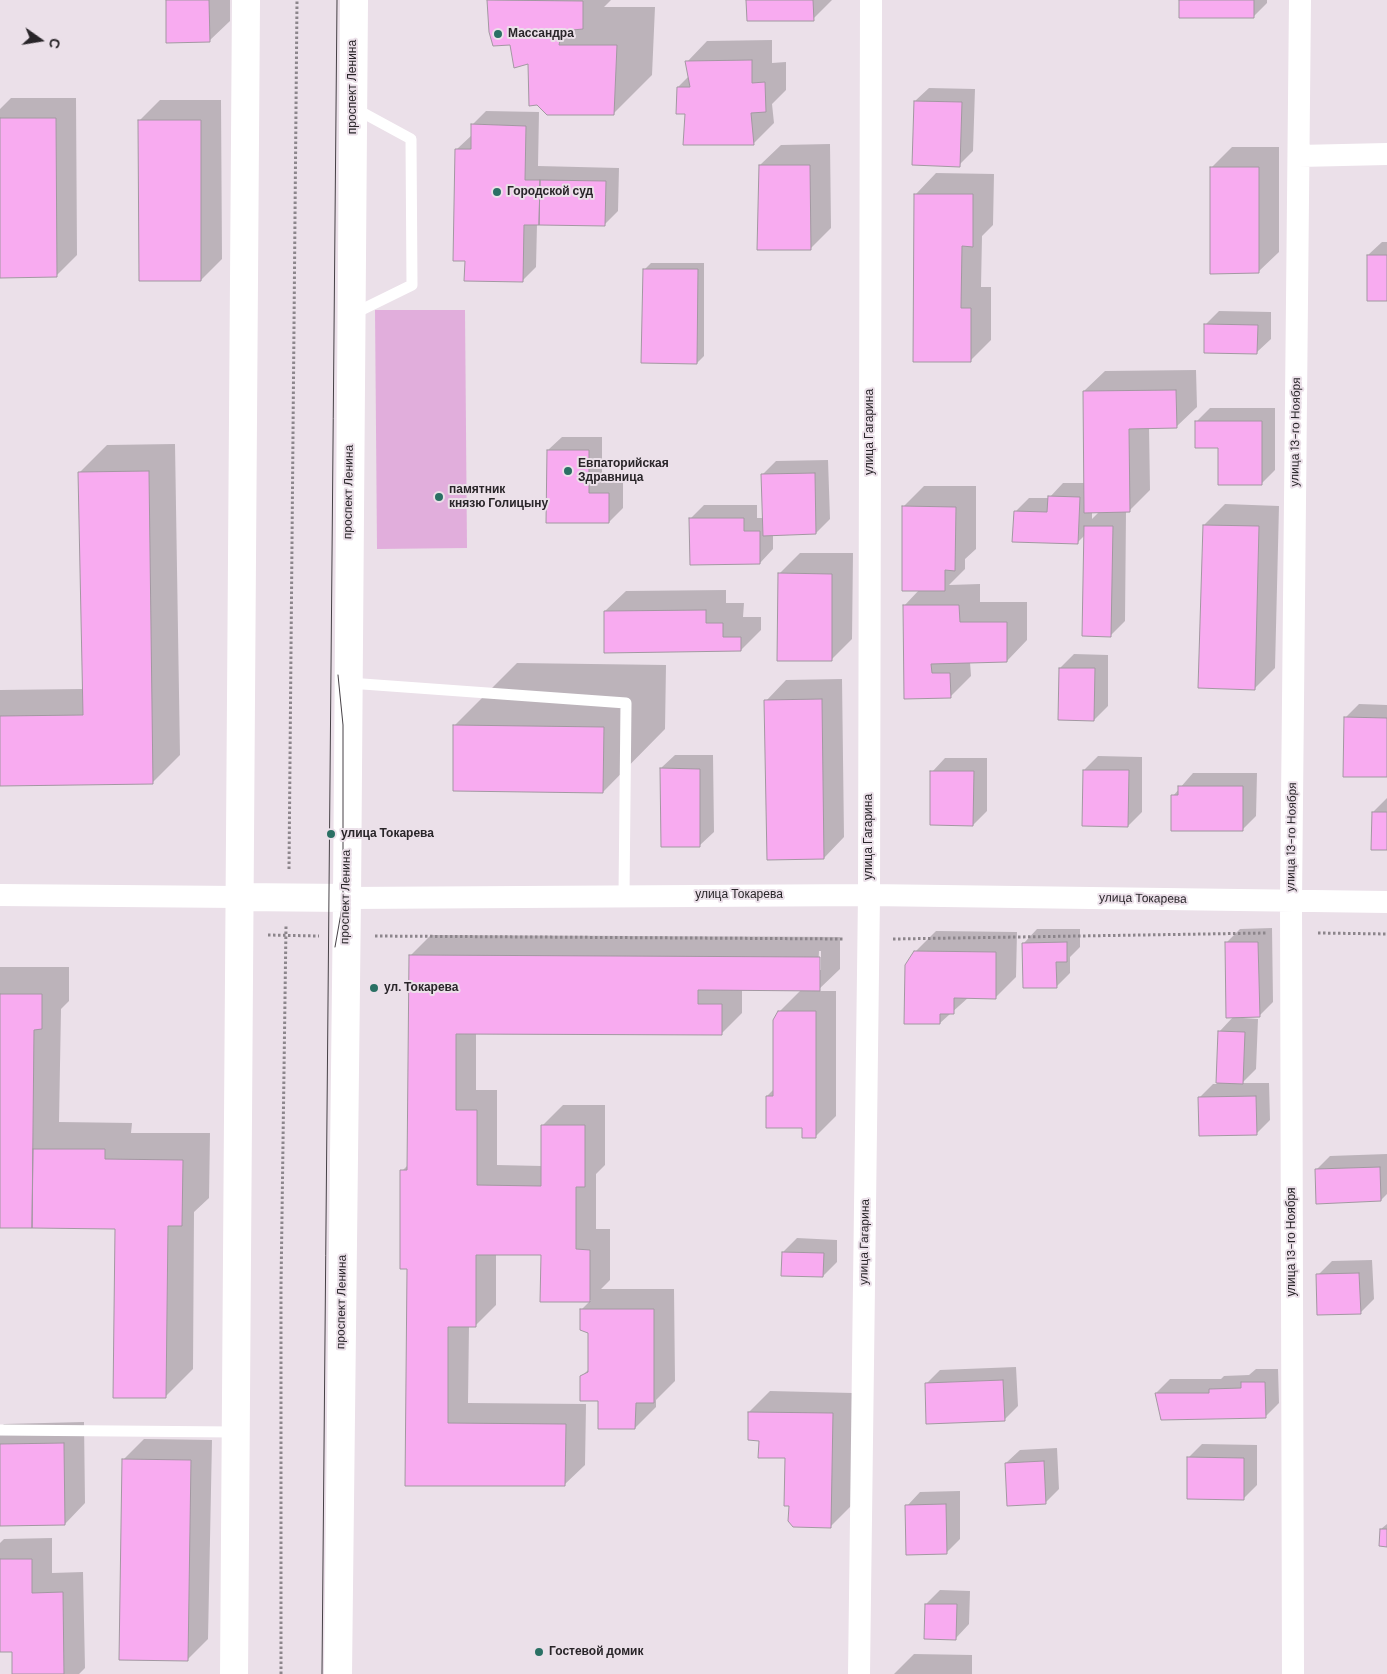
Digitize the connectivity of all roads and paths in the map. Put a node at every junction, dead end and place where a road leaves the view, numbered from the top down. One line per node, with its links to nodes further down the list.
1 (246, 0): 14 (street)
2 (297, 0): 15 (path)
3 (354, 0): 6 (street, проспект Ленина)
4 (871, 0): 13 (street, улица Гагарина)
5 (1300, 0): 8 (street, улица 13-го Ноября)
6 (353, 107): 9 (street, проспект Ленина); 9 (lane)
7 (1387, 154): 8 (street)
8 (1299, 156): 17 (street, улица 13-го Ноября)
9 (351, 315): 10 (street, проспект Ленина)
10 (347, 682): 12 (lane); 16 (street, проспект Ленина)
11 (0, 895): 14 (street, улица Токарева)
12 (624, 895): 13 (street, улица Токарева); 16 (street, улица Токарева)
13 (869, 895): 17 (street, улица Токарева); 24 (street, улица Гагарина)
14 (239, 897): 15 (street, улица Токарева); 20 (street)
15 (288, 898): 16 (street, улица Токарева); 22 (path)
16 (347, 898): 23 (street, проспект Ленина)
17 (1291, 901): 18 (street, улица Токарева); 19 (street, улица 13-го Ноября)
18 (1387, 902)
19 (1292, 932): 21 (path); 24 (path); 31 (street, улица 13-го Ноября)
20 (238, 934): 22 (path); 26 (street)
21 (1387, 934)
22 (286, 935): 23 (path); 28 (path)
23 (346, 936): 24 (path); 29 (street, проспект Ленина)
24 (868, 939): 30 (street, улица Гагарина)
25 (0, 1430): 26 (lane)
26 (234, 1432): 27 (street)
27 (234, 1674)
28 (281, 1674)
29 (338, 1674)
30 (859, 1674)
31 (1293, 1674)

